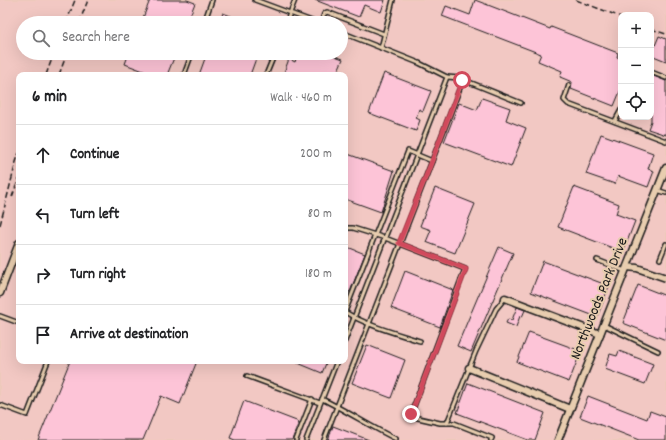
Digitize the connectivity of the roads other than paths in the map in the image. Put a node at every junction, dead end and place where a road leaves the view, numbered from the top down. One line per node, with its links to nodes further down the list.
1 (212, 0): 6 (lane)
2 (255, 0): 5 (lane)
3 (295, 0): 5 (lane)
4 (393, 0): 12 (lane)
5 (290, 13): 7 (lane); 8 (lane)
6 (206, 16)
7 (289, 16)
8 (298, 16)
9 (323, 16): 10 (lane)
10 (337, 16)
11 (348, 20): 12 (lane)
12 (384, 34): 14 (lane)
13 (348, 35): 14 (lane)
14 (381, 48): 20 (lane)
15 (189, 60): 17 (lane)
16 (271, 60): 18 (lane)
17 (185, 72)
18 (267, 72)
19 (654, 73): 21 (lane)
20 (447, 77): 22 (lane); 28 (lane)
21 (666, 78)
22 (462, 80): 24 (lane); 29 (lane)
23 (569, 85): 26 (lane)
24 (521, 103)
25 (618, 117): 26 (lane)
26 (616, 121): 27 (lane)
27 (666, 141)
28 (417, 155): 29 (lane); 34 (lane); 35 (lane)
29 (432, 161): 36 (lane)
30 (666, 168): 31 (street, Northwoods Park Drive)
31 (657, 190): 32 (lane); 41 (street, Northwoods Park Drive)
32 (666, 193)
33 (348, 228): 34 (lane)
34 (376, 235): 35 (lane); 45 (lane)
35 (386, 238): 36 (lane); 48 (lane)
36 (399, 243): 50 (lane); 66 (lane)
37 (666, 244): 39 (lane)
38 (16, 251): 43 (street)
39 (660, 259)
40 (597, 260): 41 (lane)
41 (626, 269): 42 (street); 51 (street, Northwoods Park Drive)
42 (666, 278)
43 (0, 293)
44 (505, 298): 53 (street); 58 (lane)
45 (348, 305)
46 (348, 314): 48 (lane)
47 (0, 316): 49 (lane)
48 (354, 318): 50 (lane); 52 (lane)
49 (16, 323)
50 (369, 324): 54 (lane); 64 (lane)
51 (603, 325): 53 (street, Northwoods Park Drive); 55 (lane)
52 (348, 333)
53 (600, 334): 65 (street, Northwoods Park Drive)
54 (420, 341)
55 (658, 351)
56 (47, 364): 63 (lane)
57 (336, 364): 60 (lane)
58 (469, 368): 65 (street); 66 (lane)
59 (247, 376): 61 (lane)
60 (322, 398): 62 (lane); 64 (lane)
61 (312, 399): 62 (lane); 68 (lane)
62 (320, 403): 69 (lane)
63 (0, 405)
64 (337, 406): 67 (lane); 70 (lane)
65 (570, 409): 72 (street, Northwoods Park Drive)
66 (447, 423): 71 (lane)
67 (396, 439)
68 (296, 440)
69 (306, 440)
70 (324, 440)
71 (491, 440)
72 (558, 440)

